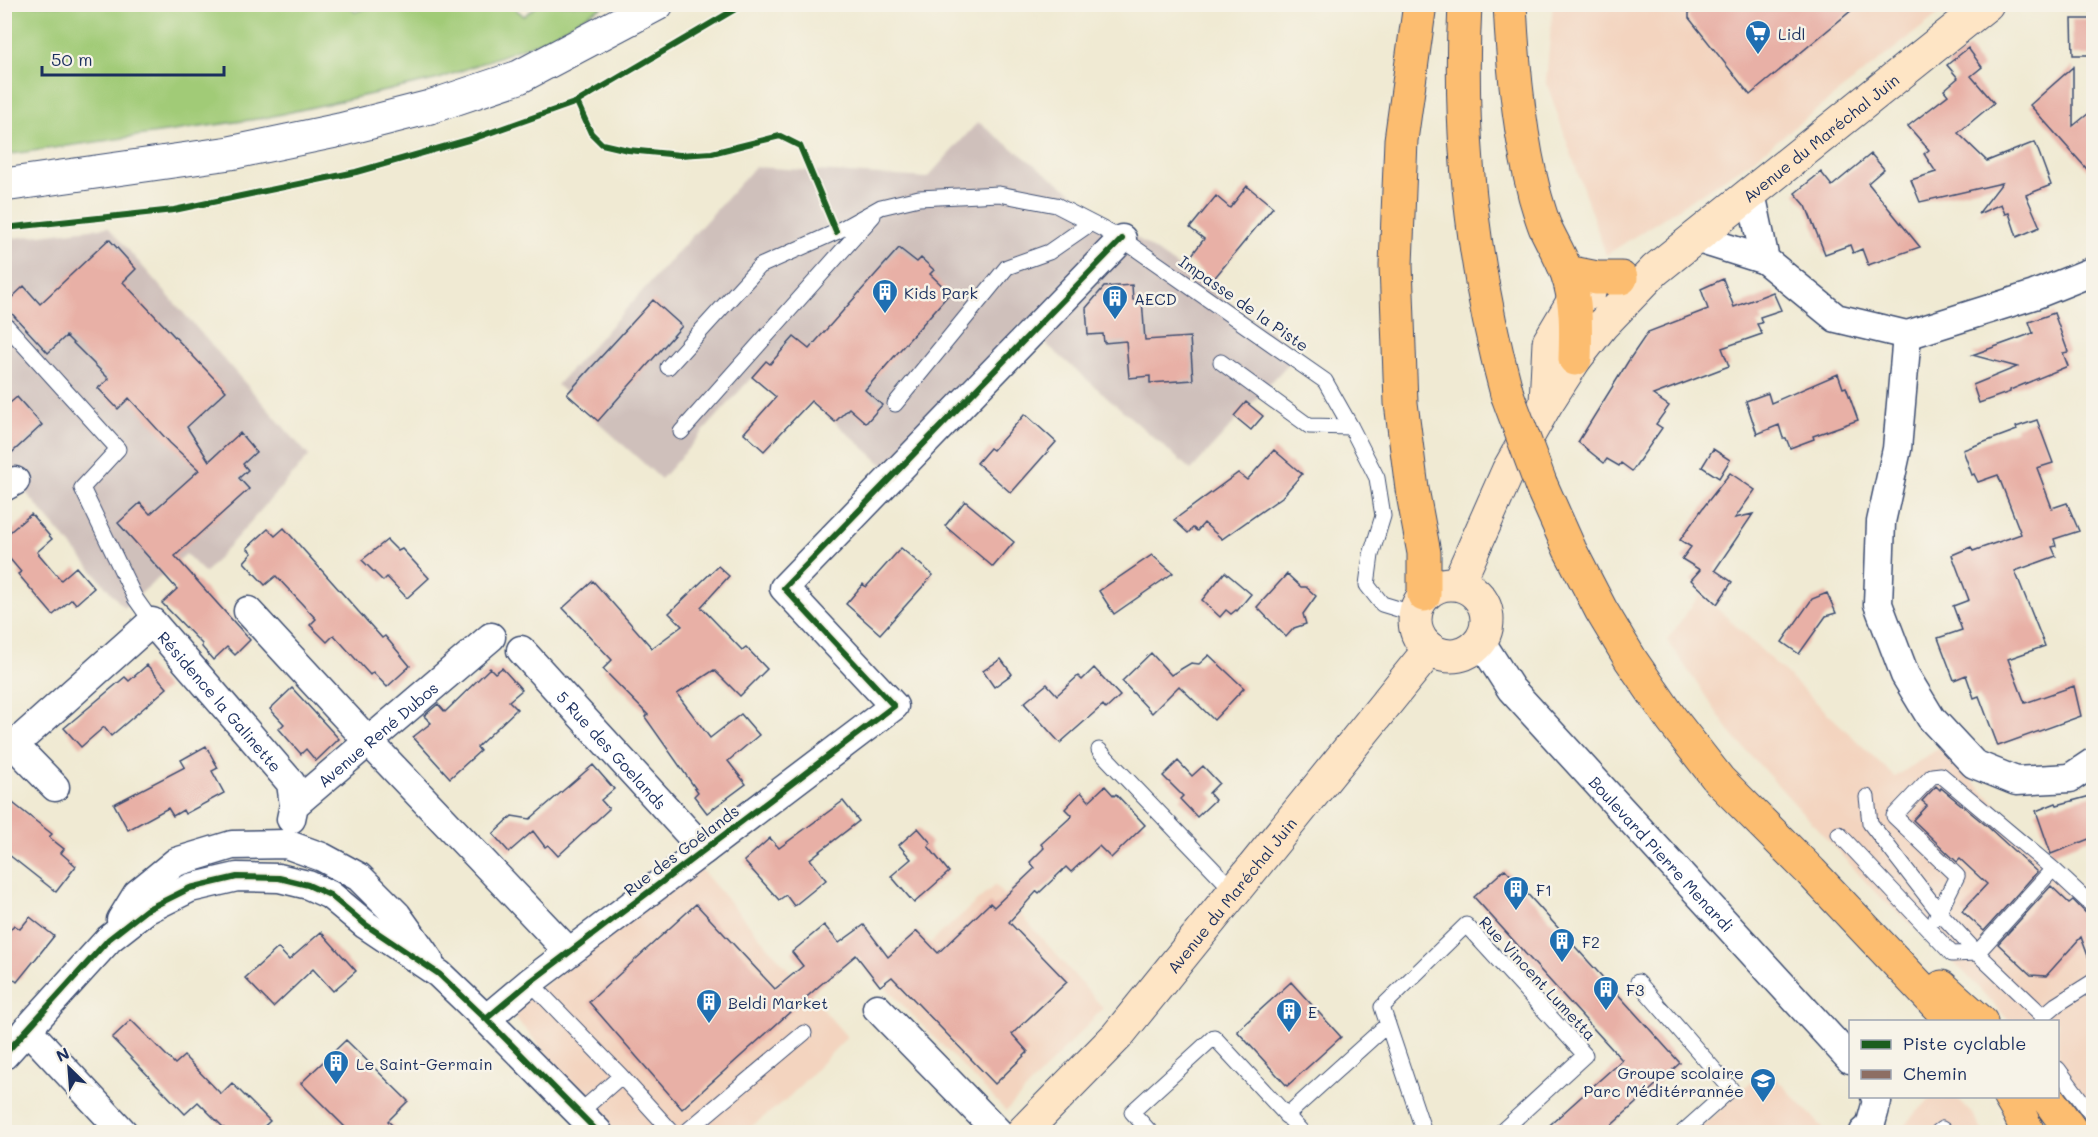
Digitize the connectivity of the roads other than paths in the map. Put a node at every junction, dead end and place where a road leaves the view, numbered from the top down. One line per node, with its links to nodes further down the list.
1 (657, 4): 6 (street)
2 (1420, 4): 26 (main road)
3 (1465, 4): 43 (main road, bridge)
4 (1510, 4): 15 (main road)
5 (1987, 4): 7 (main road, Avenue du Maréchal Juin)
6 (4, 185)
7 (1751, 193): 10 (main road, Avenue du Maréchal Juin); 12 (street)
8 (881, 207): 9 (lane, Impasse de la Piste); 20 (lane, Impasse de la Piste); 24 (lane)
9 (1091, 223): 11 (lane, Impasse de la Piste); 21 (lane)
10 (1695, 238): 12 (street); 13 (main road, Avenue du Maréchal Juin)
11 (1122, 239): 23 (lane, Impasse de la Piste); 40 (street, Rue des Goélands)
12 (1765, 260): 17 (street)
13 (1654, 270): 15 (main road, Avenue du Maréchal Juin); 18 (main road, Avenue du Maréchal Juin)
14 (2094, 272): 17 (street)
15 (1570, 286): 18 (main road); 22 (main road, Avenue du Maréchal Juin)
16 (4, 323): 28 (lane)
17 (1907, 335): 35 (street)
18 (1575, 359): 22 (main road, Avenue du Maréchal Juin)
19 (1221, 362): 23 (lane)
20 (668, 367)
21 (895, 404)
22 (1546, 404): 25 (main road, Avenue du Maréchal Juin)
23 (1351, 427): 26 (lane, Impasse de la Piste)
24 (681, 432)
25 (1458, 584): 26 (main road); 30 (main road)
26 (1419, 605): 31 (main road)
27 (248, 610): 33 (street)
28 (152, 622): 36 (street, Résidence la Galinette); 38 (street, Résidence la Galinette)
29 (490, 637): 33 (street, Avenue René Dubos)
30 (1481, 642): 31 (main road); 62 (street, Boulevard Pierre Menardi)
31 (1430, 649): 44 (main road, Avenue du Maréchal Juin)
32 (521, 650): 40 (street, 5 Rue des Goelands)
33 (369, 742): 38 (street, Avenue René Dubos); 48 (street)
34 (1099, 750): 44 (lane)
35 (2094, 762)
36 (55, 787)
37 (1867, 797): 46 (lane)
38 (294, 805): 41 (street)
39 (1839, 834): 47 (lane)
40 (704, 850): 48 (street, Rue des Goélands)
41 (283, 861): 55 (street); 59 (street)
42 (2053, 869): 45 (lane); 46 (lane); 49 (lane)
43 (1811, 872): 56 (main road); 57 (main road)
44 (1234, 891): 75 (main road, Avenue du Maréchal Juin)
45 (2094, 907)
46 (1939, 912): 47 (lane); 49 (lane)
47 (1929, 931): 49 (lane)
48 (569, 952): 51 (street, Rue des Goélands)
49 (1977, 953): 54 (lane)
50 (2094, 981): 54 (lane)
51 (530, 982): 55 (street, Rue des Goélands); 64 (lane)
52 (1638, 982): 80 (lane)
53 (878, 1008): 74 (street)
54 (2042, 1018)
55 (486, 1019): 70 (street)
56 (1951, 1020)
57 (1979, 1020)
58 (1388, 1024): 68 (lane); 78 (lane); 79 (lane, Rue Vincent Lumetta)
59 (27, 1029): 61 (street); 71 (street)
60 (804, 1033): 73 (lane)
61 (4, 1055)
62 (1849, 1057)
63 (2059, 1070): 69 (lane)
64 (621, 1076): 70 (lane); 72 (lane)
65 (1876, 1098): 81 (street)
66 (2010, 1098): 84 (main road)
67 (2047, 1098): 85 (main road)
68 (1286, 1116): 76 (lane); 77 (lane)
69 (2094, 1118)
70 (589, 1122)
71 (123, 1132)
72 (672, 1132)
73 (686, 1132)
74 (998, 1132)
75 (1023, 1132)
76 (1150, 1132)
77 (1302, 1132)
78 (1424, 1132)
79 (1501, 1132)
80 (1683, 1132)
81 (1864, 1132)
82 (1938, 1132): 83 (lane)
83 (1946, 1132)
84 (2028, 1132)
85 (2072, 1132)

